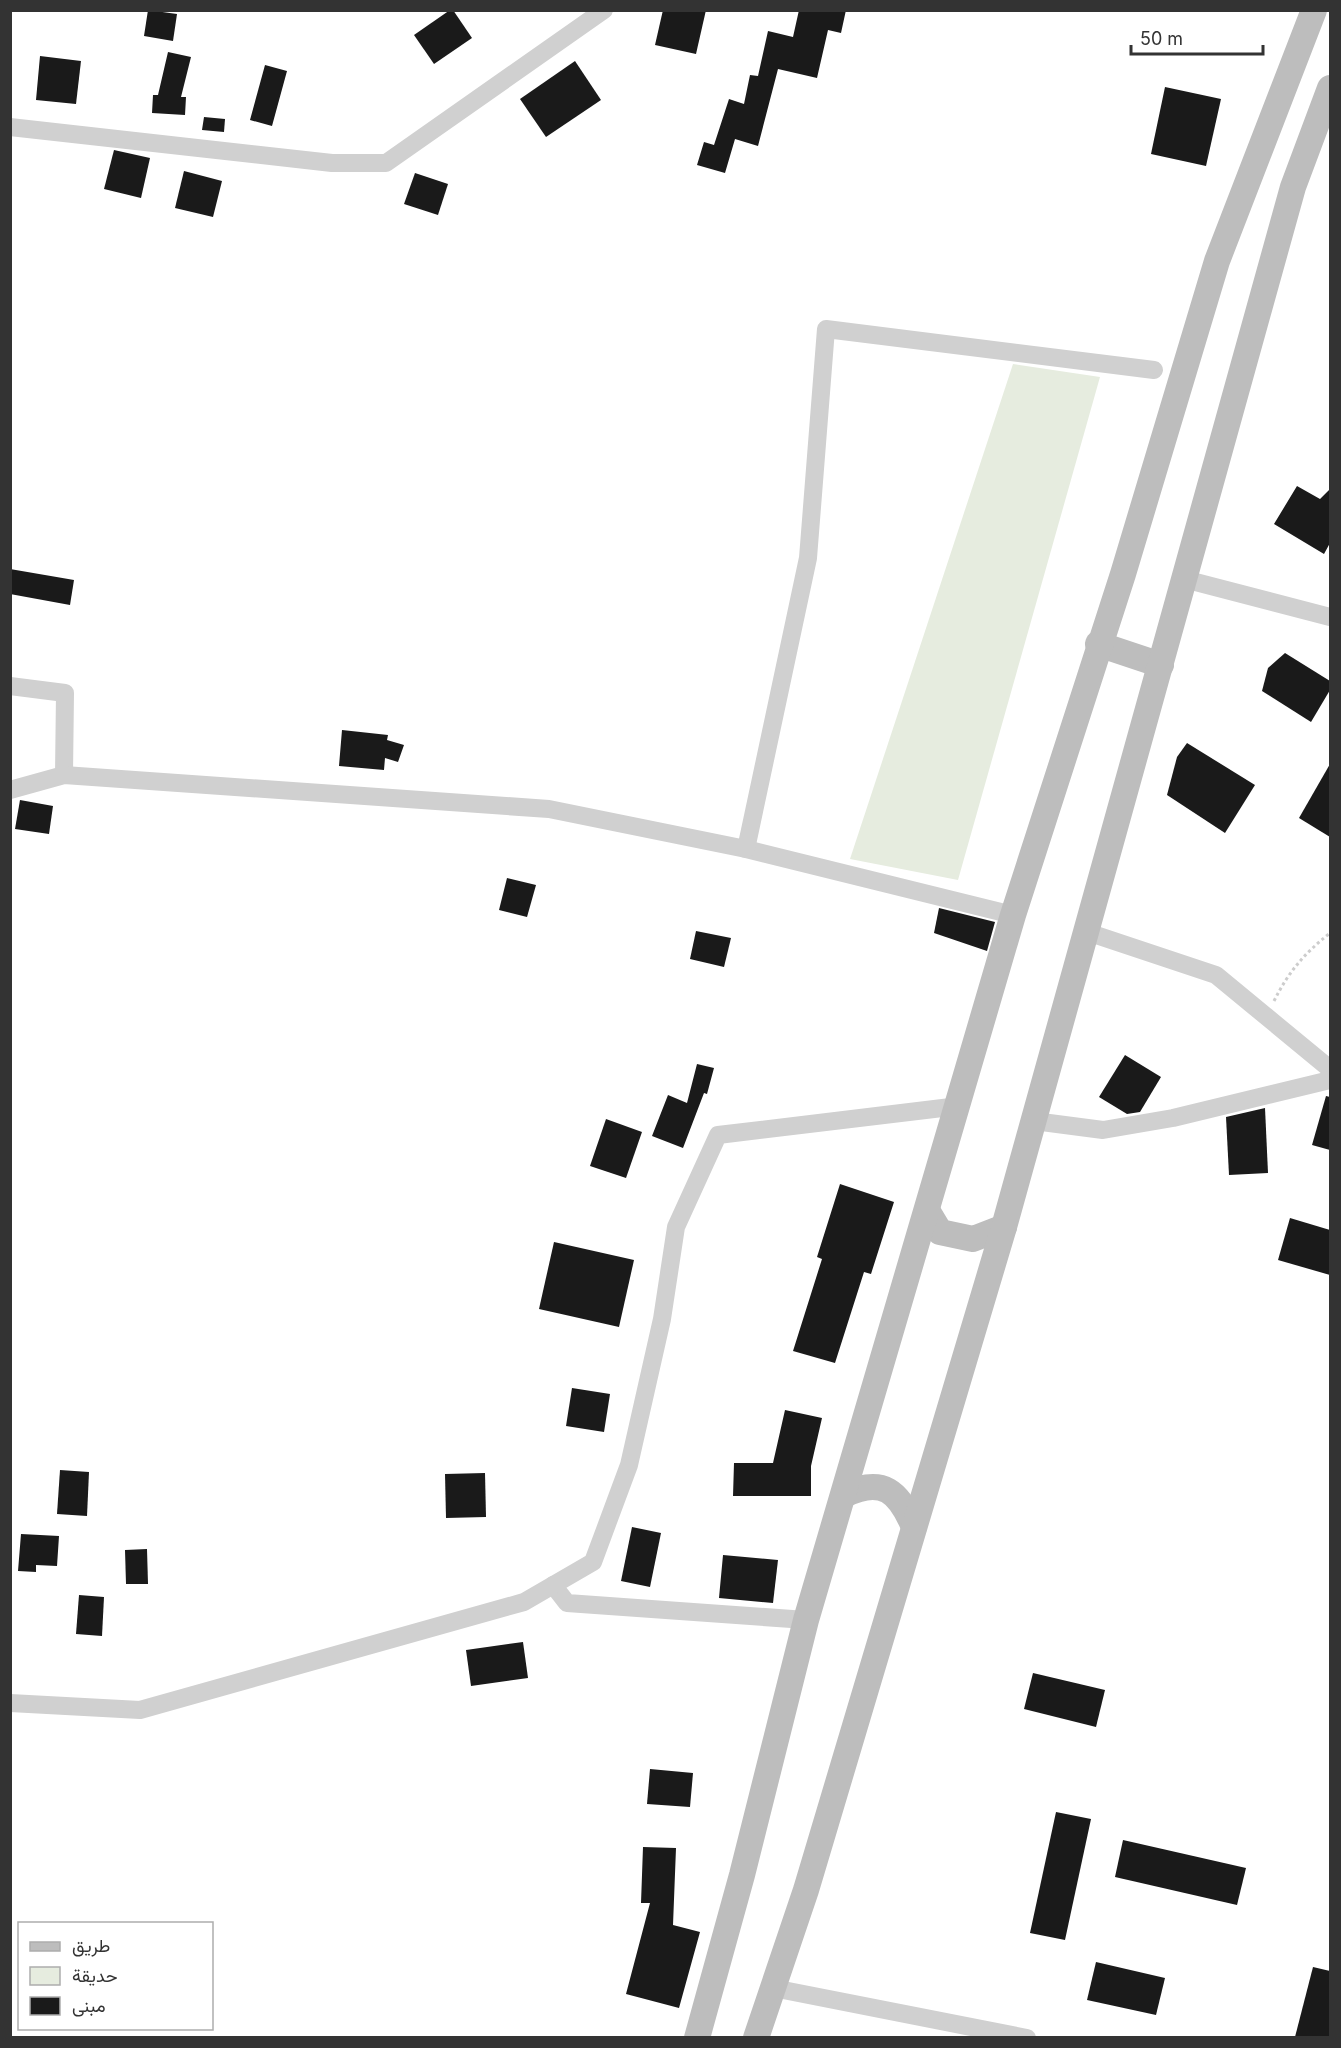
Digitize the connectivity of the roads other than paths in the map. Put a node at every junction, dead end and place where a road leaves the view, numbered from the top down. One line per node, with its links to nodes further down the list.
1 (604, 10): 4 (street)
2 (1314, 10): 8 (main road)
3 (1330, 88): 6 (main road)
4 (10, 127)
5 (1154, 370): 13 (street)
6 (1184, 579): 7 (street); 9 (main road)
7 (1330, 617)
8 (1098, 644): 9 (main road); 14 (main road)
9 (1161, 665): 15 (main road)
10 (10, 686): 11 (street)
11 (64, 775): 12 (street); 13 (street)
12 (10, 790)
13 (746, 849): 14 (street)
14 (1014, 915): 18 (main road)
15 (1087, 932): 16 (street); 19 (main road)
16 (1330, 1069)
17 (1330, 1080): 19 (street)
18 (959, 1106): 20 (main road); 24 (street)
19 (1034, 1121): 21 (main road)
20 (927, 1212): 21 (main road); 22 (main road)
21 (1004, 1227): 23 (main road)
22 (844, 1495): 23 (main road); 25 (main road)
23 (914, 1527): 27 (main road)
24 (553, 1585): 25 (street); 26 (street)
25 (806, 1620): 28 (main road)
26 (10, 1703)
27 (773, 1988): 29 (main road); 30 (street)
28 (696, 2037)
29 (756, 2037)
30 (1027, 2037)

